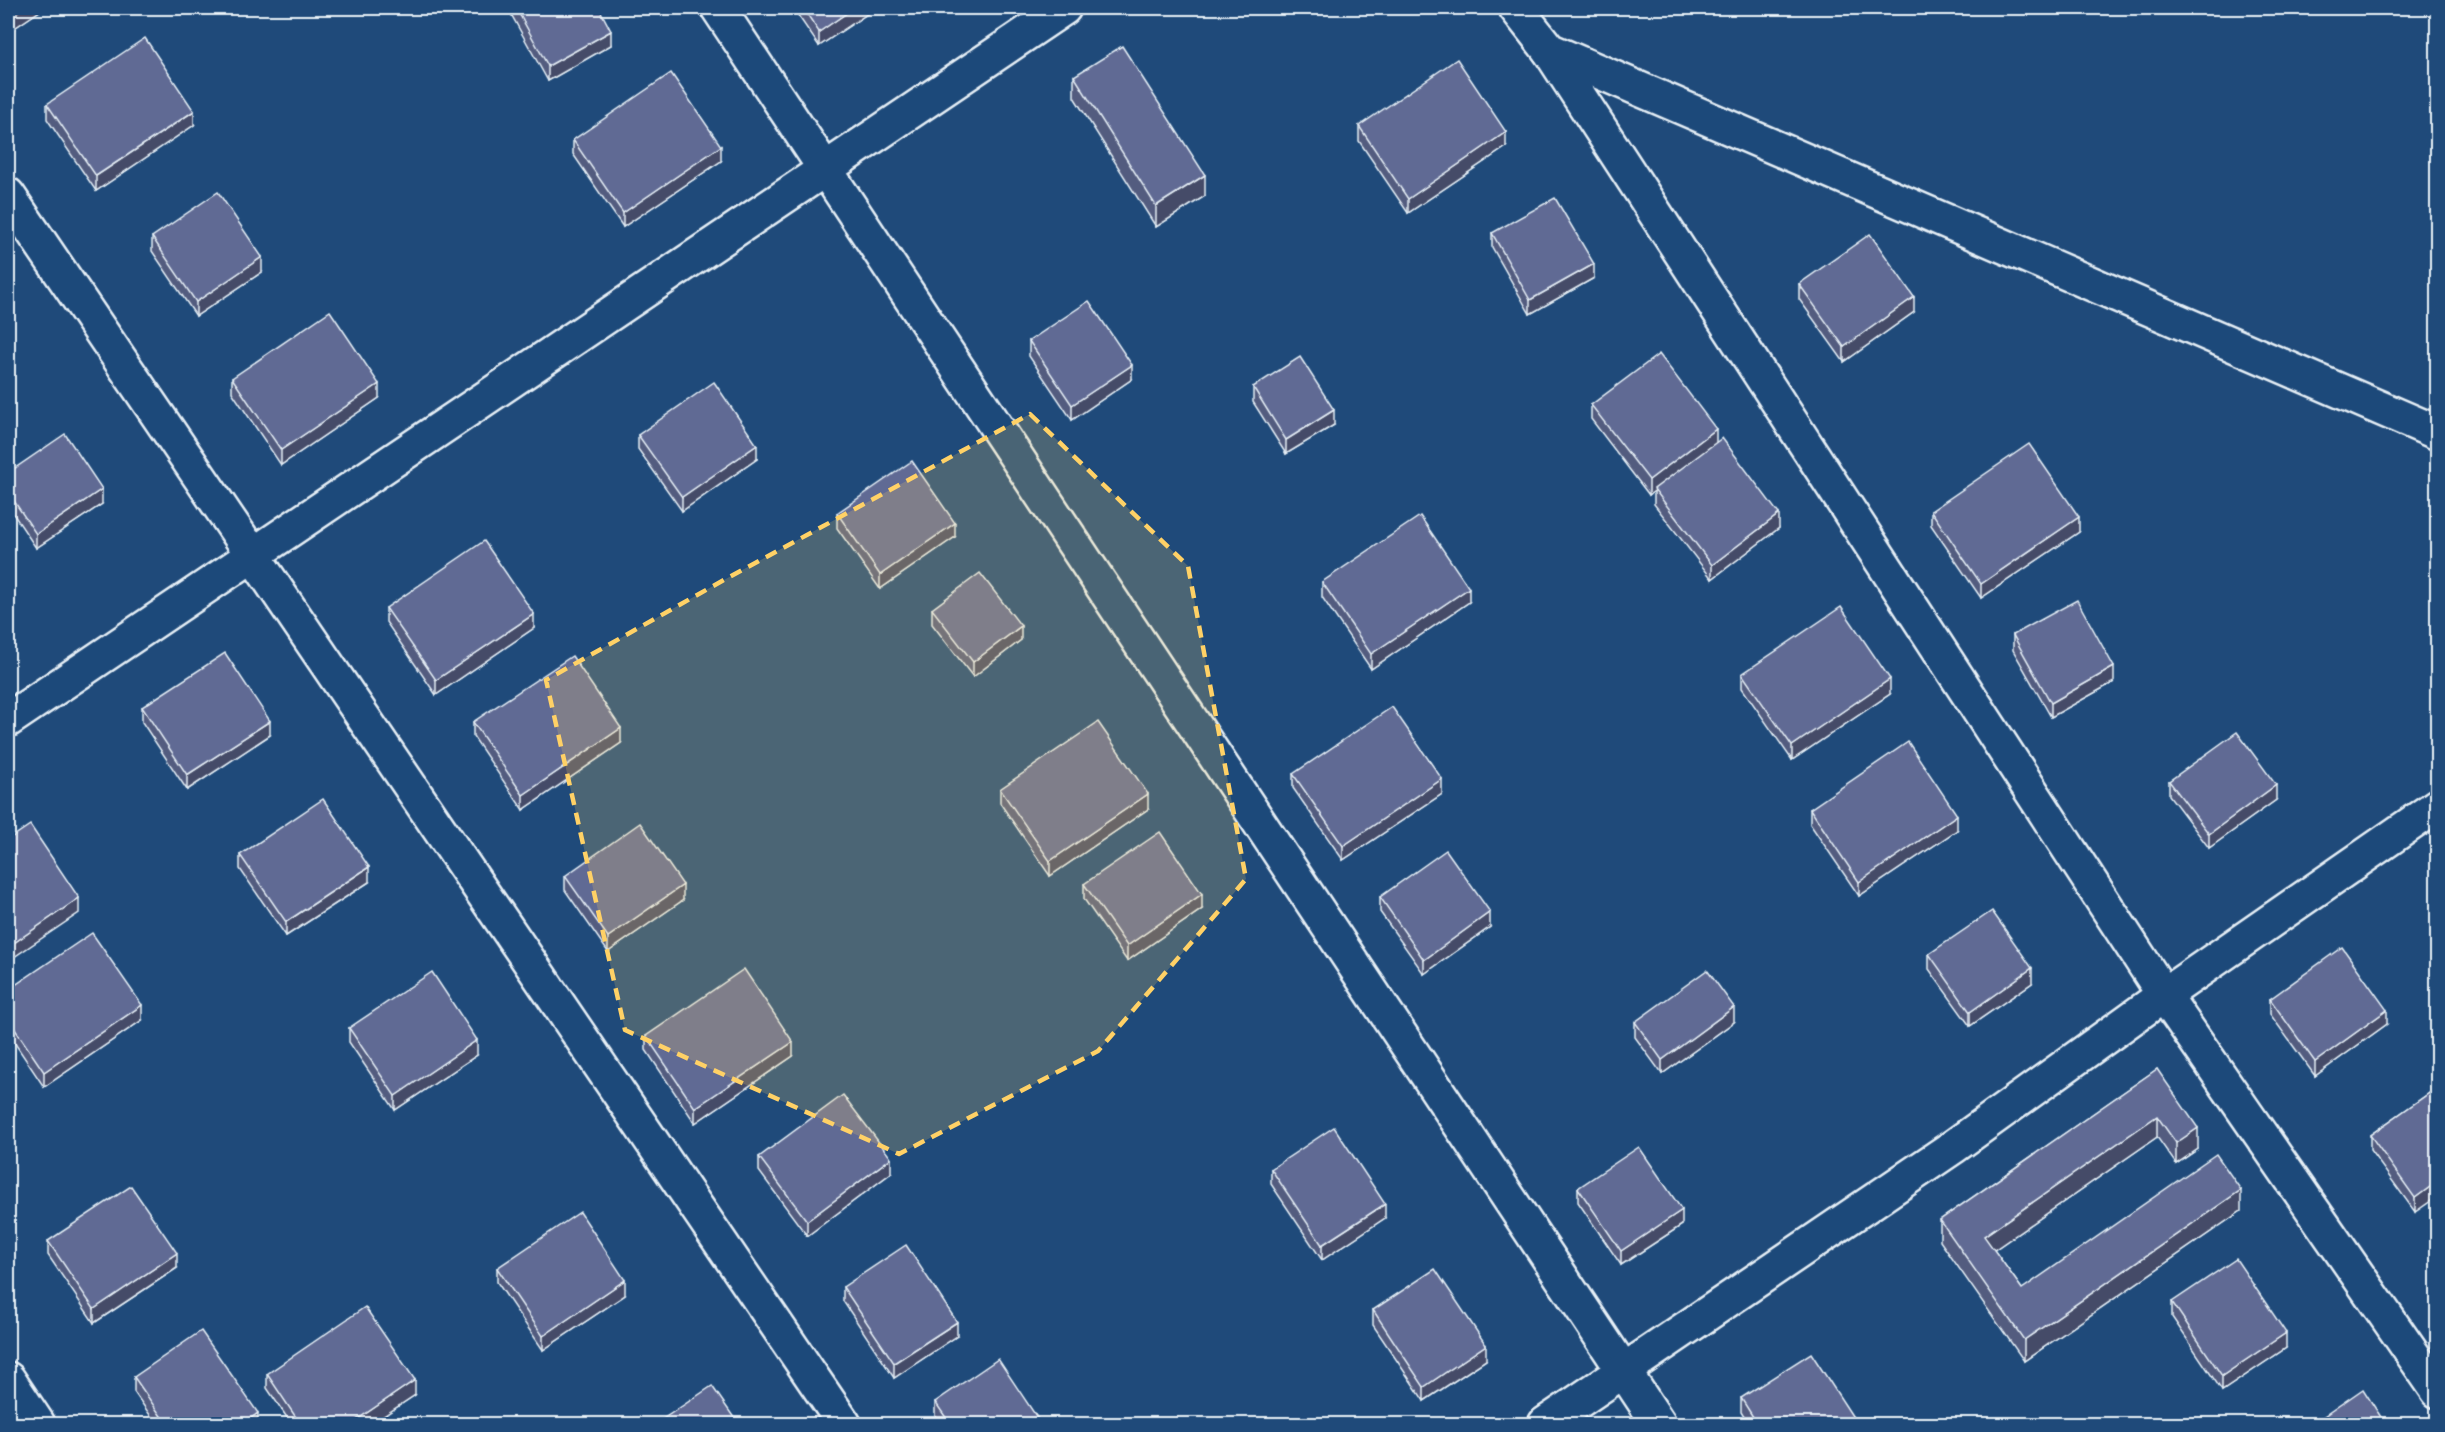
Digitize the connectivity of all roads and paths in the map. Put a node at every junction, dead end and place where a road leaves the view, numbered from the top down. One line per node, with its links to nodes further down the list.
1 (718, 8): 5 (street)
2 (1064, 8): 5 (street)
3 (1516, 8): 4 (street)
4 (1549, 51): 7 (street); 11 (street)
5 (825, 170): 8 (street); 12 (street)
6 (8, 195): 8 (street)
7 (2438, 433)
8 (252, 554): 9 (street); 16 (street)
9 (8, 720)
10 (2438, 805): 11 (street)
11 (2164, 995): 12 (street); 14 (street)
12 (1624, 1371): 17 (street); 18 (street)
13 (8, 1379): 15 (street)
14 (2438, 1392)
15 (38, 1425)
16 (844, 1425)
17 (1545, 1425)
18 (1659, 1425)

